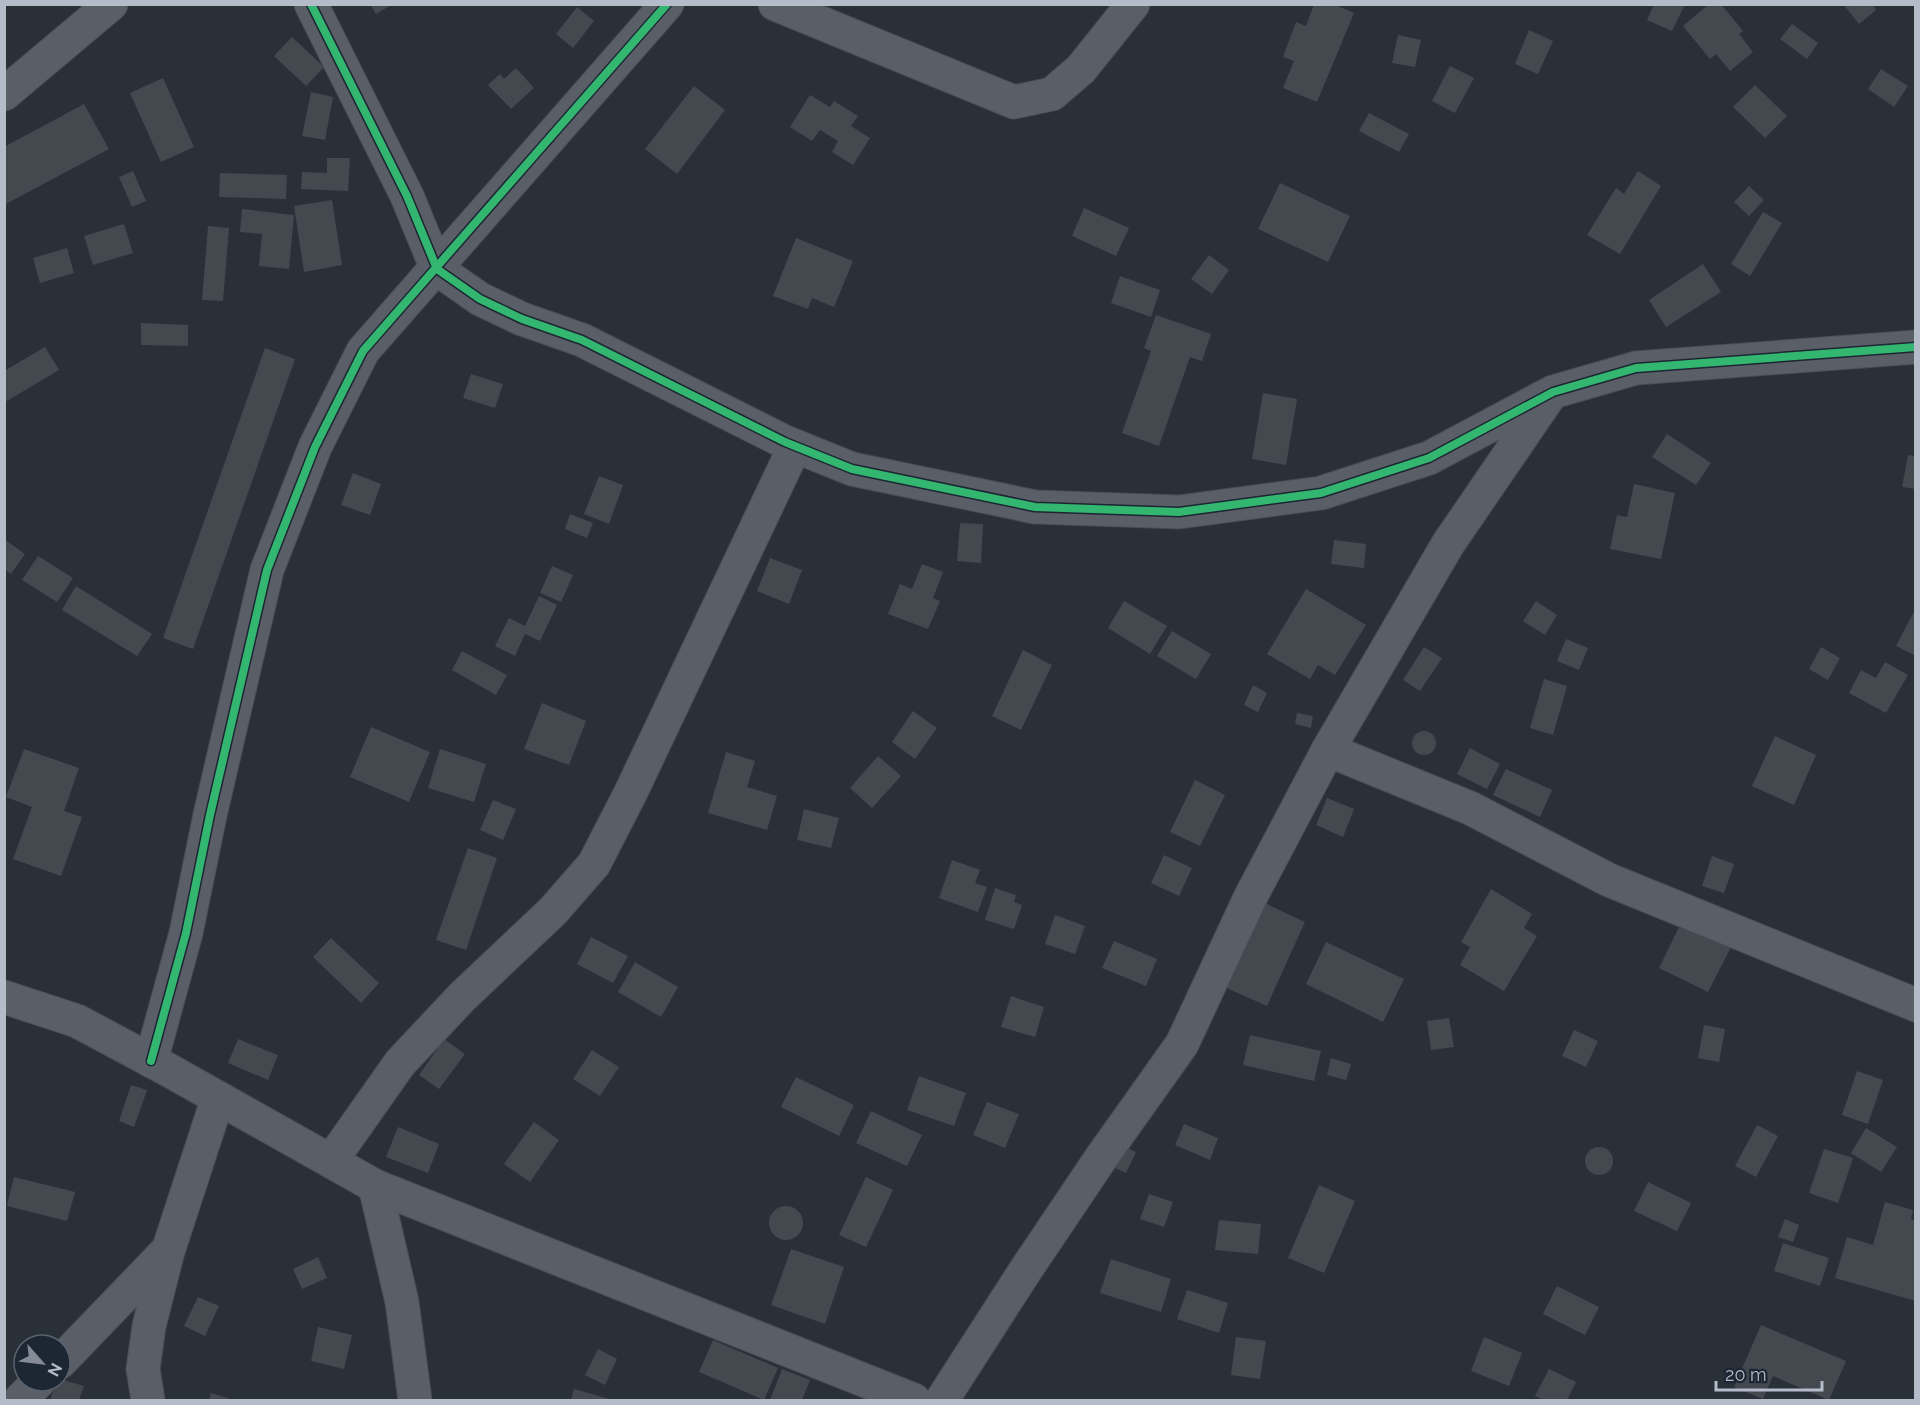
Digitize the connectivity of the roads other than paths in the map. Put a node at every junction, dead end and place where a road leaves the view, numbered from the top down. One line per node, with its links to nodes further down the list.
1 (111, 4): 6 (street)
2 (311, 4): 7 (street)
3 (667, 4): 7 (street)
4 (775, 4): 5 (street)
5 (1133, 4)
6 (4, 94)
7 (437, 269): 10 (street); 14 (street)
8 (1916, 347): 9 (street)
9 (1553, 392): 10 (street); 11 (street)
10 (795, 446): 16 (street)
11 (1328, 750): 13 (street); 23 (street)
12 (4, 997): 14 (street)
13 (1916, 1005)
14 (152, 1061): 15 (street)
15 (218, 1098): 16 (street); 18 (street)
16 (331, 1161): 17 (street)
17 (375, 1186): 21 (street); 22 (street)
18 (168, 1251): 19 (street); 20 (street)
19 (72, 1350)
20 (148, 1401)
21 (414, 1401)
22 (914, 1401)
23 (942, 1401)

